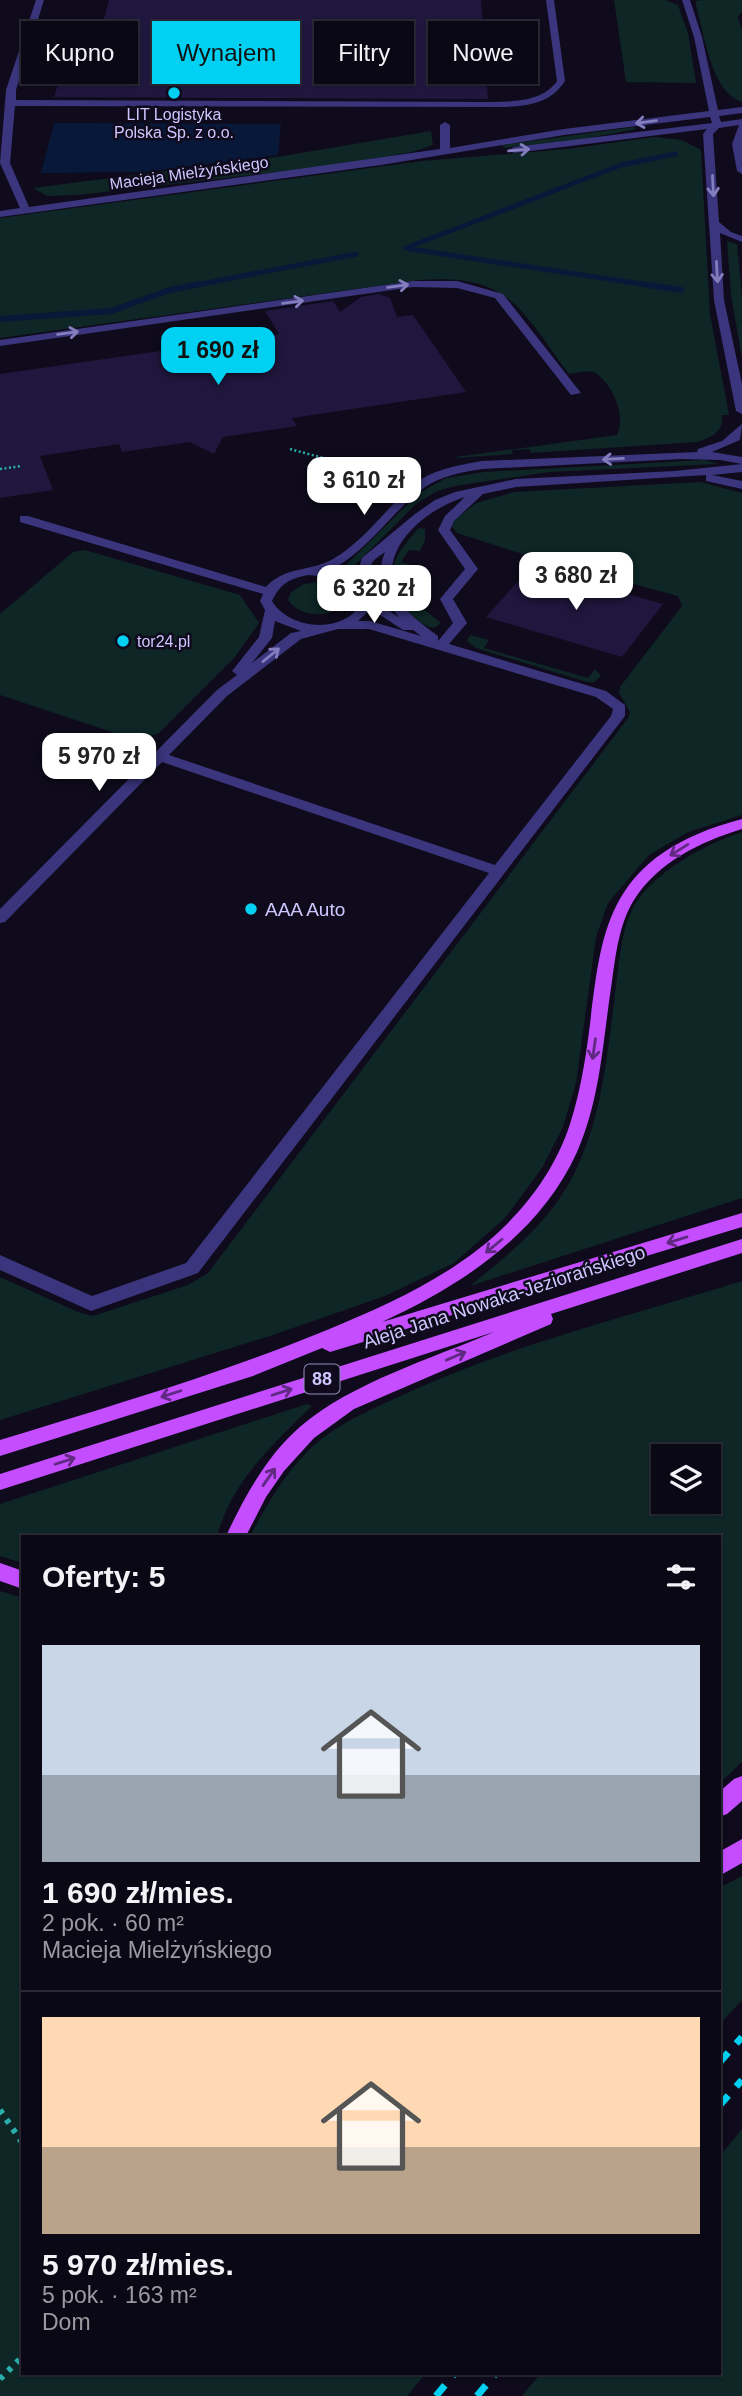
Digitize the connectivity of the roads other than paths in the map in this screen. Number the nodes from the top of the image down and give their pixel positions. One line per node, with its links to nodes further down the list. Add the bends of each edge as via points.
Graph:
1 (40, 0): 4 (street, via 11,90)
2 (550, 0): 4 (street, via 561,81 554,92 524,103)
3 (686, 0): 6 (street)
4 (11, 103): 16 (street, via 5,163)
5 (742, 110): 6 (street, Macieja Mielżyńskiego)
6 (713, 113): 9 (street); 13 (street, Macieja Mielżyńskiego, one-way to 13)
7 (742, 124): 9 (street, Macieja Mielżyńskiego); 11 (street)
8 (445, 125): 13 (street)
9 (716, 125): 10 (street, Macieja Mielżyńskiego); 11 (street); 12 (street, via 708,134)
10 (642, 135): 12 (street, via 680,135); 14 (street, Macieja Mielżyńskiego, one-way to 10)
11 (737, 144): 15 (street)
12 (710, 147): 18 (street, one-way to 18)
13 (445, 151): 14 (street, Macieja Mielżyńskiego)
14 (381, 162): 16 (street, Macieja Mielżyńskiego)
15 (742, 171)
16 (26, 211): 17 (street, Macieja Mielżyńskiego)
17 (0, 214)
18 (715, 224): 19 (street); 22 (street, one-way to 22, via 722,320)
19 (742, 239)
20 (0, 343): 21 (street, one-way to 21, via 413,284 460,284 499,296)
21 (575, 393)
22 (742, 411)
23 (742, 428): 24 (street, via 728,443)
24 (681, 456): 25 (street); 32 (street, one-way to 32, via 482,466 436,475 411,492 360,545)
25 (742, 461)
26 (742, 468): 27 (street)
27 (675, 475): 28 (street); 29 (street, via 550,480)
28 (742, 485)
29 (482, 489): 31 (street, via 439,503); 37 (street, via 456,511 444,530 471,569 446,599 460,623)
30 (24, 519): 33 (street)
31 (401, 533): 34 (street, via 366,561 362,568); 37 (street, via 385,569 388,593 407,618)
32 (319, 571): 33 (street, via 292,575); 34 (street, via 345,575)
33 (269, 592): 35 (street, via 266,601)
34 (366, 594): 36 (street, via 359,616); 37 (street, via 384,614)
35 (271, 611): 36 (street, via 293,625); 38 (street, via 264,638)
36 (331, 627): 37 (street, via 370,625); 38 (street, one-way to 36, via 296,636)
37 (442, 645): 41 (street, via 601,694 620,708)
38 (222, 693): 39 (street)
39 (160, 757): 41 (street); 42 (street)
40 (742, 824): 47 (main road, one-way to 47, via 684,846 642,878 625,901 610,940 589,1084 577,1130 542,1197 516,1227 466,1269 414,1299)
41 (499, 871): 45 (street, via 192,1268 91,1304)
42 (0, 918)
43 (742, 1220): 47 (main road, Aleja Jana Nowaka-Jeziorańskiego / 88, one-way to 47)
44 (742, 1246): 46 (main road, Aleja Jana Nowaka-Jeziorańskiego / 88)
45 (0, 1262)
46 (644, 1277): 49 (main road, Aleja Jana Nowaka-Jeziorańskiego / 88, one-way to 46); 50 (main road, one-way to 46, via 277,1465 307,1432 347,1403)
47 (236, 1374): 48 (main road, Aleja Jana Nowaka-Jeziorańskiego / 88, one-way to 48)
48 (0, 1448)
49 (0, 1482)
50 (237, 1535)
51 (0, 1572): 52 (main road)
52 (21, 1579)
53 (742, 1786): 54 (main road)
54 (721, 1805)
55 (742, 1850): 56 (main road)
56 (721, 1864)

